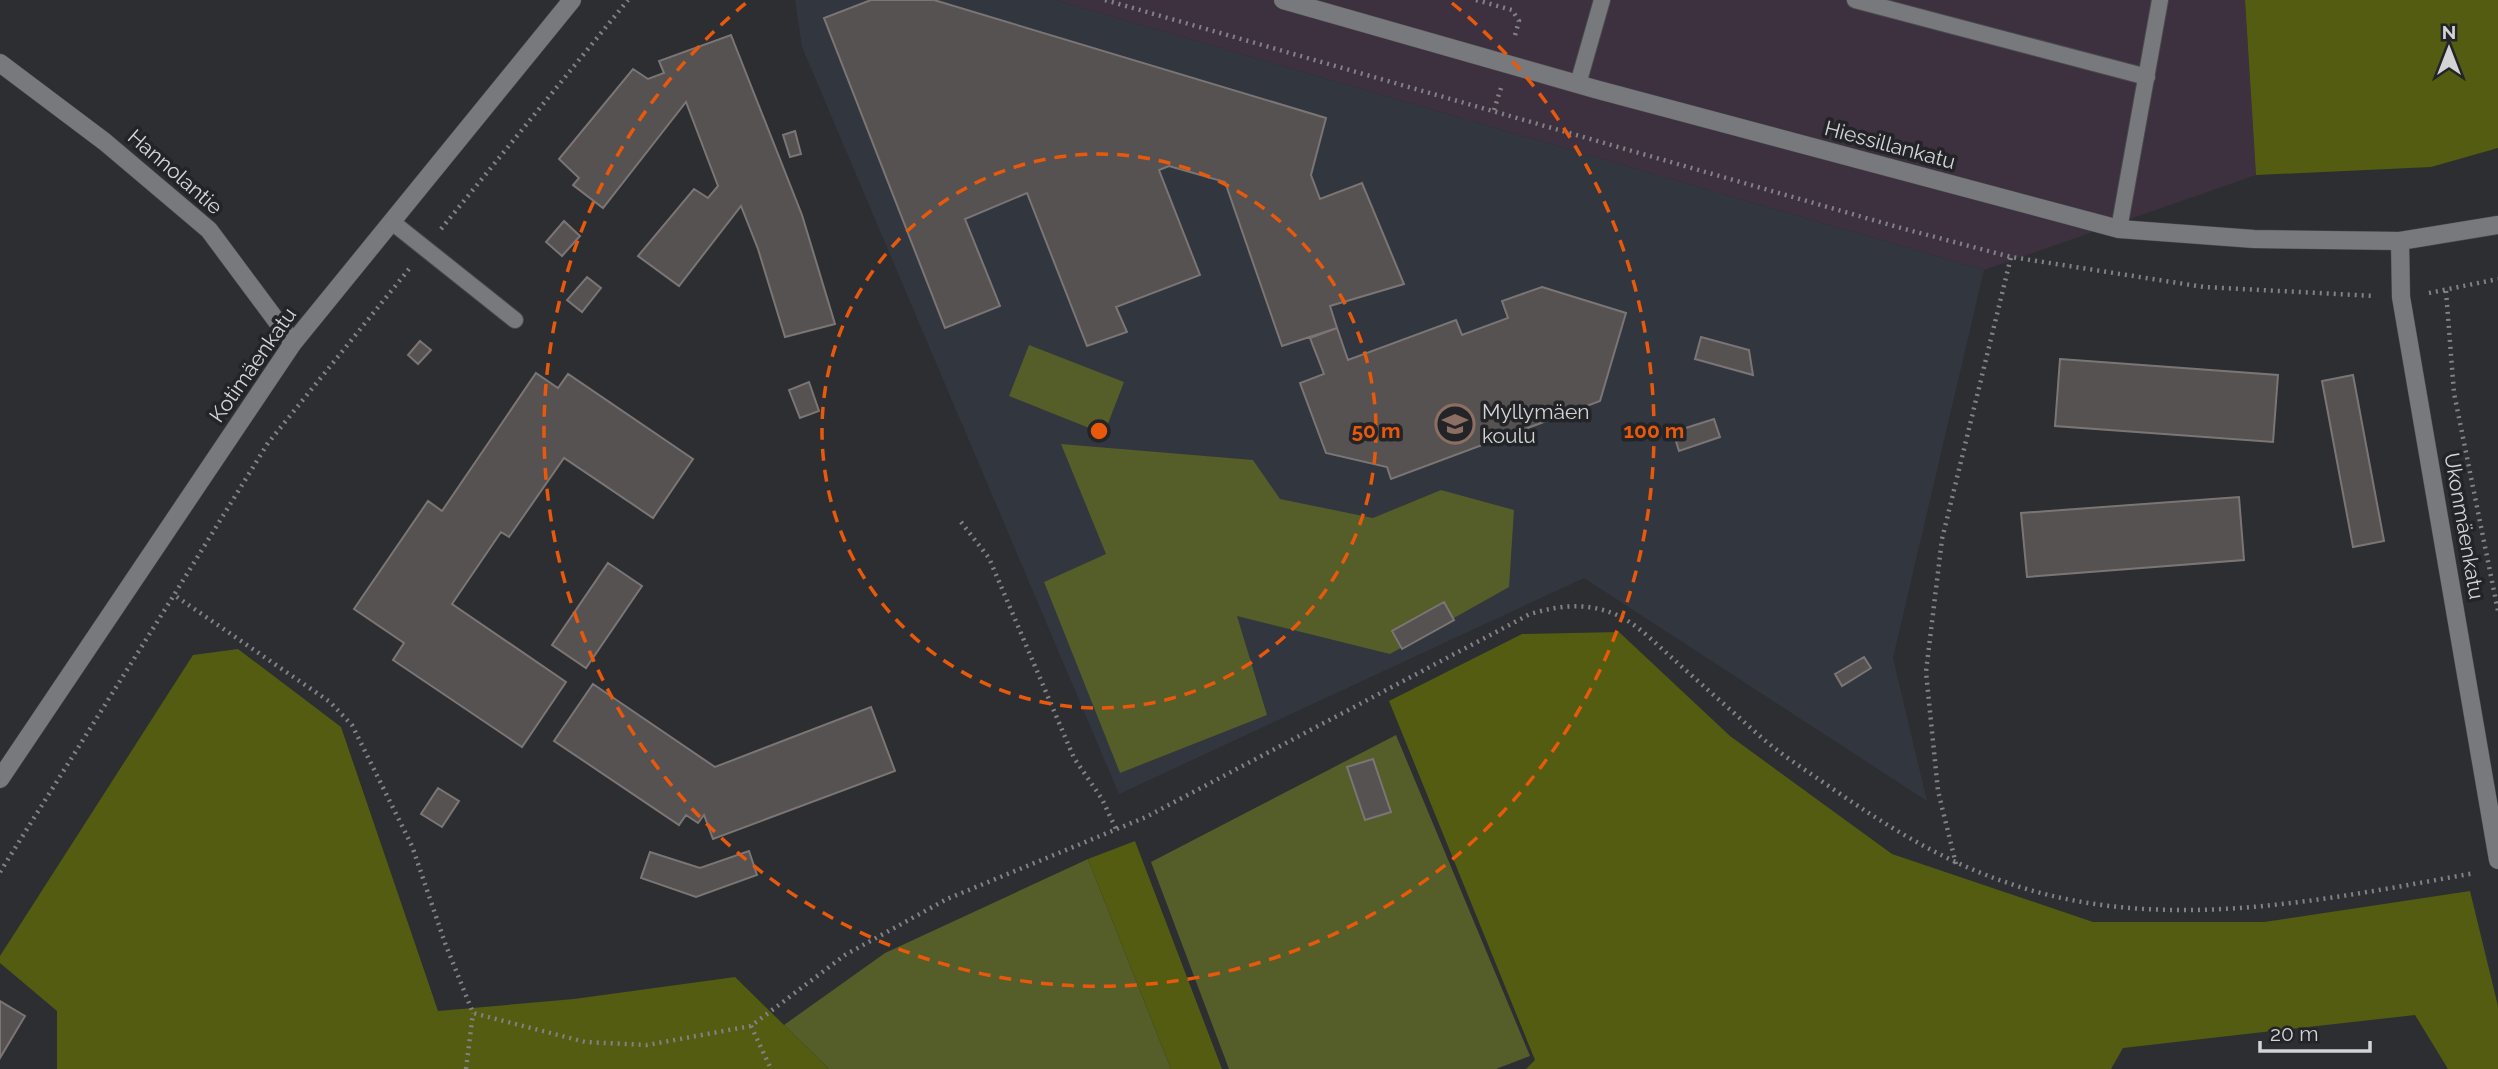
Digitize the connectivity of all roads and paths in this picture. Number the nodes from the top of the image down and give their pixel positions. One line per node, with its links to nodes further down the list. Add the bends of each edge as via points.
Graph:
1 (572, 0): 11 (street, Kotimäenkatu)
2 (628, 0): 15 (path)
3 (1105, 0): 16 (path)
4 (1283, 0): 10 (street, Hiessillankatu)
5 (1602, 0): 10 (lane)
6 (1855, 0): 9 (lane)
7 (2160, 0): 9 (lane)
8 (0, 63): 21 (street, Hannolantie, via 105,142 209,230)
9 (2147, 77): 13 (lane)
10 (1578, 84): 13 (street, Hiessillankatu)
11 (392, 222): 15 (lane); 21 (street, Kotimäenkatu)
12 (2498, 225): 14 (street, Hiessillankatu)
13 (2119, 229): 14 (street, Hiessillankatu, via 2254,240)
14 (2400, 241): 19 (street, Ukonmäenkatu)
15 (425, 249): 20 (lane); 23 (path, via 268,443)
16 (2011, 257): 19 (path, via 2204,287); 28 (path, via 1942,538 1926,672 1938,791)
17 (2498, 279): 18 (path)
18 (2446, 291): 19 (path); 24 (path, via 2454,393)
19 (2401, 297): 27 (street, Ukonmäenkatu)
20 (515, 320)
21 (293, 343): 25 (street, Kotimäenkatu)
22 (961, 523): 26 (path, via 989,558 1074,758)
23 (174, 595): 29 (path); 31 (path, via 330,702 352,725 412,846)
24 (2498, 611)
25 (0, 779)
26 (1116, 829): 28 (path, via 1530,614 1559,606 1593,606 1620,616 1650,638 1774,749 1891,829); 32 (path, via 947,899 845,955)
27 (2498, 860)
28 (1956, 865): 30 (path, via 2081,903 2172,912 2335,898)
29 (0, 872)
30 (2476, 873)
31 (473, 1013): 32 (path, via 585,1042 647,1045); 33 (path)
32 (751, 1026): 34 (path)
33 (466, 1069)
34 (771, 1069)

